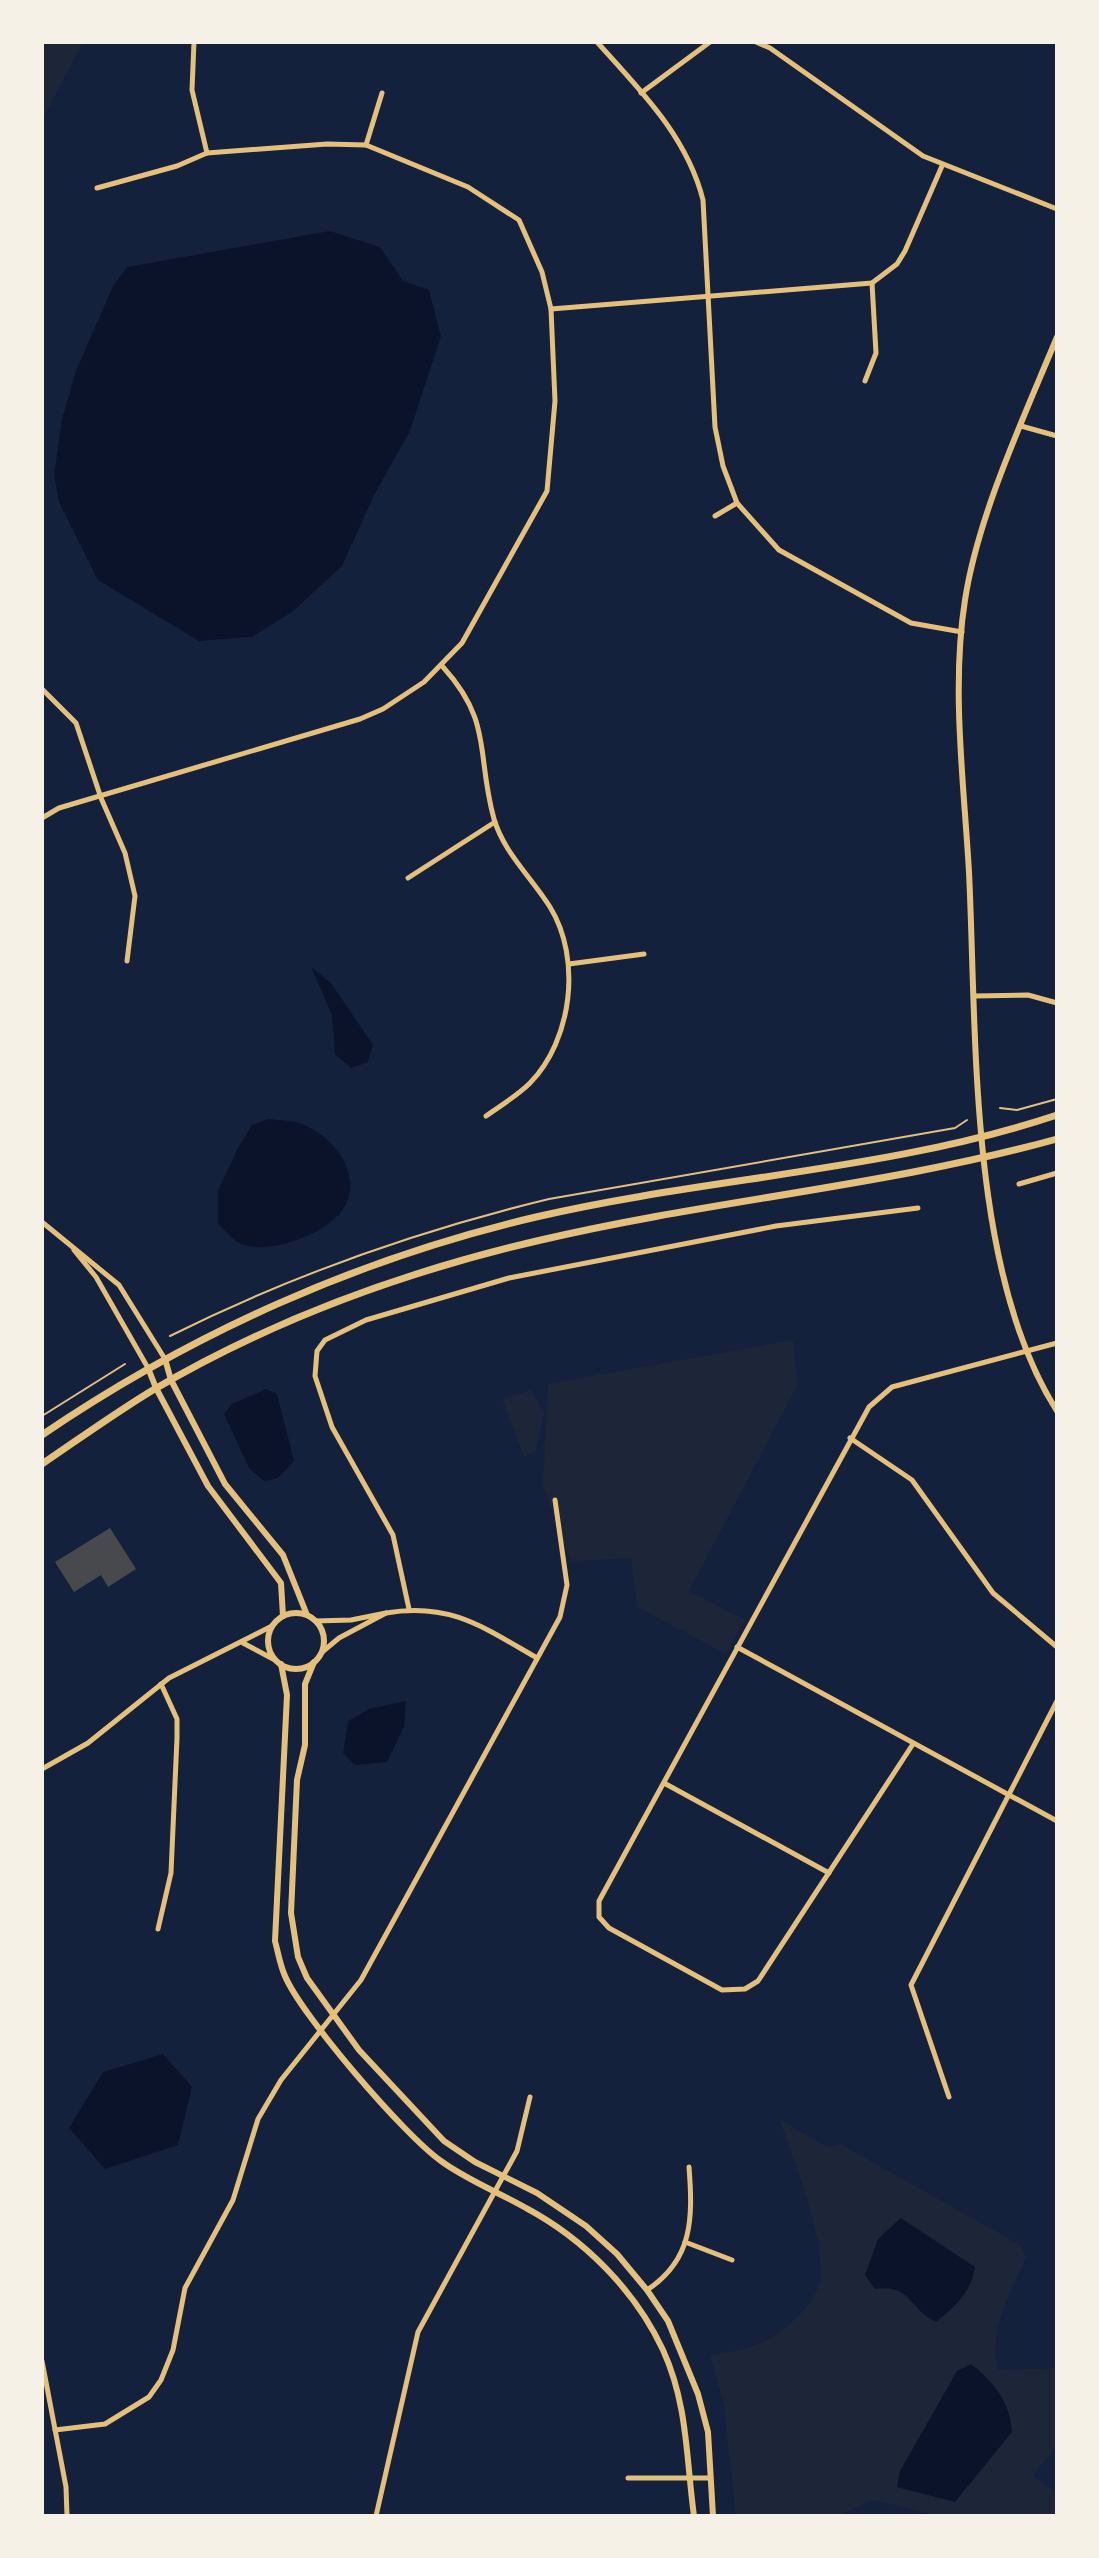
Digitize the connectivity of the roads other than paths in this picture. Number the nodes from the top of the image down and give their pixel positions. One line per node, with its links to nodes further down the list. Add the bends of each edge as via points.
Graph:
1 (194, 42): 8 (street, via 192,90)
2 (597, 42): 6 (street)
3 (710, 42): 6 (street)
4 (756, 42): 9 (street)
5 (382, 93): 7 (street)
6 (641, 93): 13 (street, via 681,143 698,181)
7 (366, 145): 8 (street); 14 (street, via 468,187 519,220 542,272)
8 (207, 153): 10 (street)
9 (942, 166): 11 (street); 12 (street, via 905,251)
10 (97, 188)
11 (1057, 209)
12 (872, 283): 13 (street); 16 (street, via 876,353)
13 (708, 295): 14 (street); 19 (street, via 715,427)
14 (551, 309): 22 (street, via 555,401 547,491 473,627)
15 (1057, 337): 17 (street)
16 (865, 381)
17 (1021, 426): 18 (street); 21 (street, via 975,555)
18 (1057, 436)
19 (737, 503): 20 (street); 21 (street, via 779,550 911,623)
20 (715, 516)
21 (962, 632): 31 (street)
22 (443, 667): 24 (street, via 404,697 360,719); 26 (street, via 463,689 481,727)
23 (42, 689): 24 (street, via 76,723)
24 (101, 798): 25 (street, via 59,808); 29 (street, via 125,853 135,896)
25 (42, 818)
26 (495, 822): 27 (street); 30 (street, via 523,874 551,908)
27 (408, 878)
28 (644, 954): 30 (street)
29 (127, 961)
30 (569, 964): 34 (street, via 567,1010 555,1051 529,1084)
31 (975, 996): 32 (street, via 1028,995); 35 (street)
32 (1057, 1003)
33 (1057, 1115): 35 (main road)
34 (486, 1116)
35 (981, 1137): 37 (street); 45 (main road, via 487,1230 299,1294)
36 (1057, 1139): 37 (main road)
37 (985, 1159): 44 (street, via 992,1223); 47 (main road, via 592,1230 448,1264 309,1314)
38 (1057, 1173): 39 (street)
39 (1019, 1184)
40 (918, 1208): 54 (street, via 776,1226 509,1278 366,1320 325,1340 317,1351 315,1376 332,1427 393,1535)
41 (42, 1222): 42 (street)
42 (66, 1239): 45 (street, via 119,1285); 46 (street, via 96,1277)
43 (1057, 1343): 44 (street)
44 (1027, 1350): 49 (street); 51 (street, via 892,1387 869,1407)
45 (165, 1359): 46 (main road); 47 (street)
46 (148, 1368): 48 (street); 50 (main road)
47 (171, 1380): 48 (main road); 56 (street, via 225,1484 283,1555)
48 (156, 1388): 52 (main road); 57 (street, via 208,1486 281,1583)
49 (1057, 1411)
50 (42, 1435)
51 (850, 1438): 61 (street); 62 (street, via 912,1480 993,1593)
52 (42, 1464)
53 (555, 1500): 64 (street, via 566,1600)
54 (409, 1609): 55 (street); 64 (street, via 454,1614)
55 (386, 1613): 58 (street); 63 (street)
56 (307, 1615): 57 (street); 58 (street)
57 (283, 1616): 59 (street)
58 (315, 1621): 63 (street, via 324,1636)
59 (272, 1626): 60 (street); 65 (street, via 268,1640)
60 (242, 1642): 65 (street); 67 (street)
61 (737, 1647): 69 (street); 71 (street)
62 (1057, 1647)
63 (321, 1653): 66 (street)
64 (537, 1658): 76 (street, via 361,1980)
65 (278, 1662): 66 (street, via 298,1669); 77 (street, via 287,1695 275,1941 285,1976)
66 (314, 1662): 76 (street, via 305,1684 291,1913 298,1957)
67 (161, 1684): 70 (street, via 88,1743); 75 (street, via 177,1719 177,1738 171,1873)
68 (1057, 1701): 72 (street)
69 (913, 1744): 72 (street); 74 (street)
70 (42, 1769)
71 (664, 1783): 74 (street); 74 (street, via 599,1901 599,1917 609,1928 722,1990 745,1989 758,1981)
72 (1008, 1794): 73 (street); 79 (street, via 911,1985)
73 (1057, 1821)
74 (829, 1873)
75 (158, 1929)
76 (332, 2016): 77 (street); 81 (street, via 418,2116 464,2155)
77 (322, 2030): 82 (street, via 417,2140 438,2159); 87 (street, via 281,2080 258,2119 233,2200 185,2288 173,2350 161,2380 149,2397 116,2419)
78 (530, 2097): 81 (street, via 517,2151)
79 (949, 2097)
80 (689, 2167): 83 (street, via 692,2207)
81 (503, 2176): 82 (street); 85 (street, via 586,2226)
82 (495, 2192): 89 (street, via 576,2241 628,2295 662,2348 675,2380); 92 (street, via 418,2332)
83 (685, 2242): 84 (street); 85 (street, via 672,2271)
84 (732, 2260)
85 (647, 2290): 90 (street, via 673,2332 698,2394 708,2432)
86 (42, 2361): 87 (street)
87 (55, 2430): 91 (street)
88 (628, 2478): 89 (street)
89 (692, 2478): 90 (street); 93 (street)
90 (710, 2478): 94 (street)
91 (67, 2516)
92 (376, 2516)
93 (694, 2516)
94 (713, 2516)

